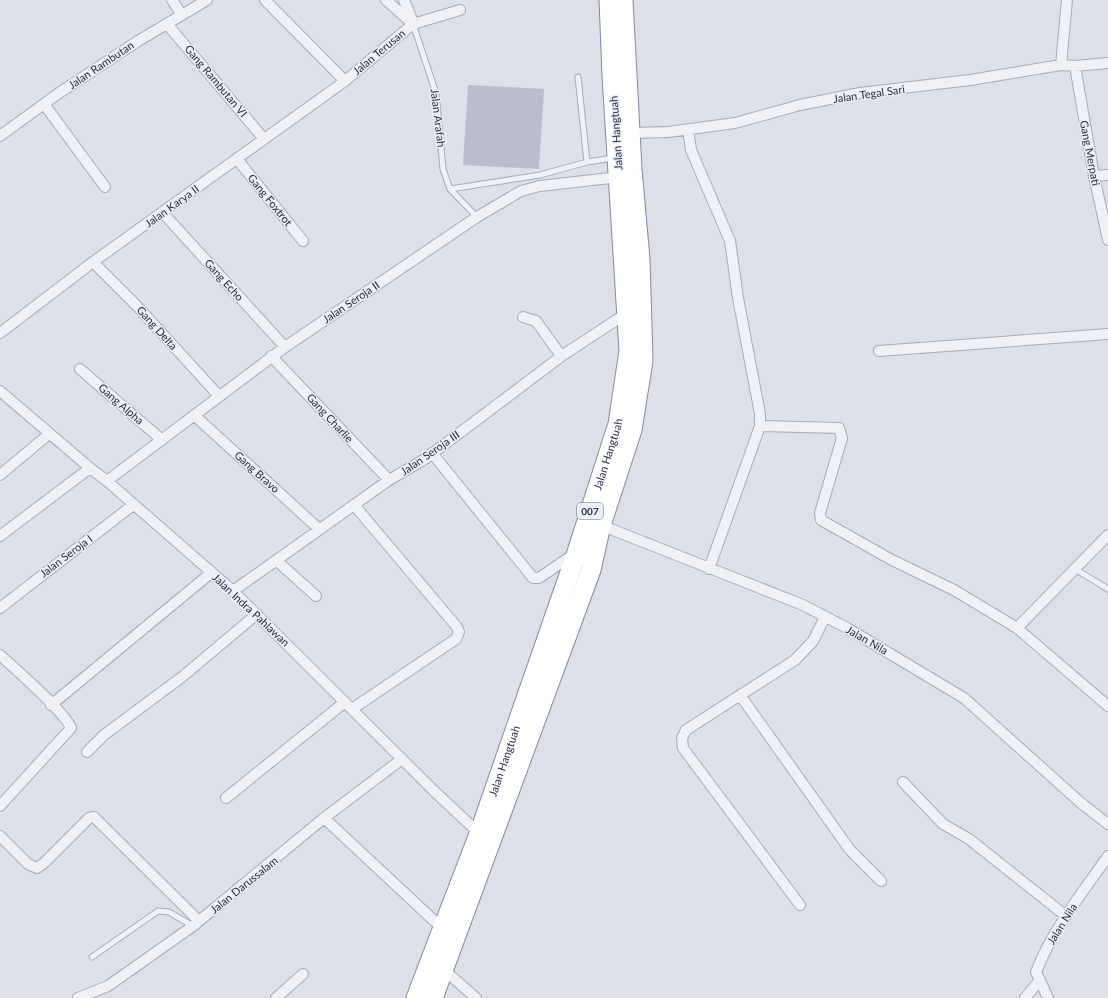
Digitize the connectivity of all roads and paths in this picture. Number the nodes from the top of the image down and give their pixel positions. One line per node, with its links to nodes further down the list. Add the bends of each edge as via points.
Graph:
1 (172, 0): 10 (street)
2 (207, 0): 10 (street, Jalan Rambutan)
3 (265, 0): 17 (street)
4 (386, 0): 12 (street, Jalan Arafah)
5 (404, 0): 12 (street)
6 (609, 0): 25 (highway, Jalan Hangtuah / 007)
7 (623, 0): 20 (highway, Jalan Hangtuah / 007)
8 (1068, 0): 14 (street)
9 (460, 10): 12 (street)
10 (182, 15): 11 (street, Jalan Rambutan)
11 (167, 24): 18 (street, Jalan Rambutan); 22 (street, Gang Rambutan VI)
12 (413, 24): 17 (street, Jalan Terusan); 29 (lane, Jalan Arafah, via 436,93 444,169)
13 (1108, 63): 15 (street, Jalan Tegal Sari)
14 (1060, 65): 15 (street, Jalan Tegal Sari); 19 (street, Jalan Tegal Sari, via 970,80 860,93 800,105 735,123)
15 (1075, 66): 27 (street, Gang Merpati)
16 (578, 77): 24 (lane)
17 (345, 81): 22 (street, Jalan Karya II)
18 (44, 104): 21 (street, Jalan Rambutan); 28 (street)
19 (688, 130): 20 (street, Jalan Tegal Sari); 48 (street, via 692,150 730,241)
20 (631, 133): 34 (highway, Jalan Hangtuah / 007)
21 (1, 134)
22 (264, 139): 23 (street, Jalan Karya II)
23 (237, 159): 30 (street, Jalan Karya II); 33 (street, Gang Foxtrot)
24 (587, 162): 25 (lane); 29 (lane, via 540,175)
25 (619, 167): 31 (street, Jalan Seroja II, via 521,192); 34 (highway, Jalan Hangtuah / 007)
26 (1108, 175): 27 (street)
27 (1094, 176): 32 (street, Gang Merpati)
28 (105, 187)
29 (450, 189): 31 (lane, Jalan Arafah)
30 (163, 213): 35 (street, Jalan Karya II); 40 (street, Gang Echo)
31 (477, 217): 40 (street, Jalan Seroja II)
32 (1108, 240)
33 (303, 241)
34 (632, 259): 36 (highway, Jalan Hangtuah / 007); 58 (highway, Jalan Hangtuah / 007, via 643,360 640,381 632,430)
35 (93, 262): 38 (street, Jalan Karya II); 46 (street, Gang Delta)
36 (627, 313): 42 (street, Jalan Seroja III); 58 (highway, Jalan Hangtuah / 007, via 629,351 618,424)
37 (523, 317): 42 (street, via 536,321)
38 (0, 333)
39 (1108, 334): 41 (street)
40 (284, 347): 43 (street, Jalan Seroja II)
41 (879, 351)
42 (563, 355): 51 (street, Jalan Seroja III)
43 (271, 356): 46 (street, Jalan Seroja II); 54 (street, Gang Charlie)
44 (80, 369): 50 (street, Gang Alpha)
45 (0, 391): 49 (street, Jalan Indra Pahlawan)
46 (219, 396): 47 (street, Jalan Seroja II)
47 (194, 415): 50 (street, Jalan Seroja II); 59 (street, Gang Bravo)
48 (760, 426): 64 (street); 73 (street, via 839,428 842,438 820,513 821,520 892,560 954,590)
49 (49, 434): 52 (street, Jalan Indra Pahlawan); 53 (street)
50 (162, 440): 55 (street, Jalan Seroja II)
51 (432, 453): 54 (street, Jalan Seroja III); 62 (street, via 533,578 539,578)
52 (90, 468): 55 (street, Jalan Indra Pahlawan); 61 (street)
53 (0, 475)
54 (389, 480): 56 (street, Jalan Seroja III)
55 (107, 481): 57 (street, Jalan Indra Pahlawan)
56 (354, 505): 59 (street, Jalan Seroja III); 77 (street, via 459,632 456,639 433,656)
57 (133, 506): 66 (street, Jalan Indra Pahlawan); 70 (street, Jalan Seroja I)
58 (594, 522): 62 (highway, Jalan Hangtuah / 007); 64 (street, Jalan Nila); 87 (highway, Jalan Hangtuah / 007, via 591,570)
59 (319, 529): 63 (street, Jalan Seroja III)
60 (1108, 535): 65 (street)
61 (0, 536)
62 (577, 552): 87 (highway, Jalan Hangtuah / 007)
63 (277, 561): 68 (street, Jalan Seroja III); 69 (street)
64 (709, 569): 72 (street, Jalan Nila)
65 (1075, 569): 67 (lane); 73 (street)
66 (211, 573): 68 (street, Jalan Indra Pahlawan); 76 (street)
67 (1108, 589)
68 (233, 591): 71 (street, Jalan Indra Pahlawan)
69 (316, 596)
70 (0, 608)
71 (257, 614): 77 (street, Jalan Indra Pahlawan); 79 (street, via 182,677 104,735)
72 (826, 617): 75 (street, via 813,641 794,660); 85 (street, Jalan Nila, via 964,698)
73 (1017, 628): 78 (street)
74 (0, 655): 76 (street)
75 (740, 695): 89 (street, via 850,850); 90 (street, via 686,730 682,738 683,748)
76 (51, 704): 83 (street, via 71,728)
77 (348, 706): 80 (street, Jalan Indra Pahlawan); 82 (street)
78 (1108, 706)
79 (87, 752)
80 (402, 759): 84 (street, Jalan Darussalam); 87 (street, Jalan Indra Pahlawan)
81 (903, 782): 91 (street, via 943,824 969,839)
82 (226, 798)
83 (0, 806)
84 (324, 818): 92 (street, Jalan Darussalam); 93 (street)
85 (1108, 824)
86 (0, 836): 92 (street, via 28,864 37,868 94,817)
87 (486, 836): 93 (highway, Jalan Hangtuah / 007); 95 (highway, Jalan Hangtuah / 007)
88 (1108, 856): 91 (street, Jalan Nila)
89 (881, 881)
90 (800, 905)
91 (1066, 916): 97 (street, Jalan Nila, via 1036,972)
92 (196, 923): 94 (lane, via 158,911); 98 (street, Jalan Darussalam, via 108,986)
93 (443, 929): 100 (highway, Jalan Hangtuah / 007)
94 (92, 957)
95 (443, 969): 101 (highway, Jalan Hangtuah / 007); 102 (street)
96 (303, 974): 99 (street)
97 (1040, 980): 103 (street); 104 (street, Jalan Nila)
98 (78, 998)
99 (276, 998)
100 (416, 998)
101 (434, 998)
102 (476, 998)
103 (1025, 998)
104 (1048, 998)

